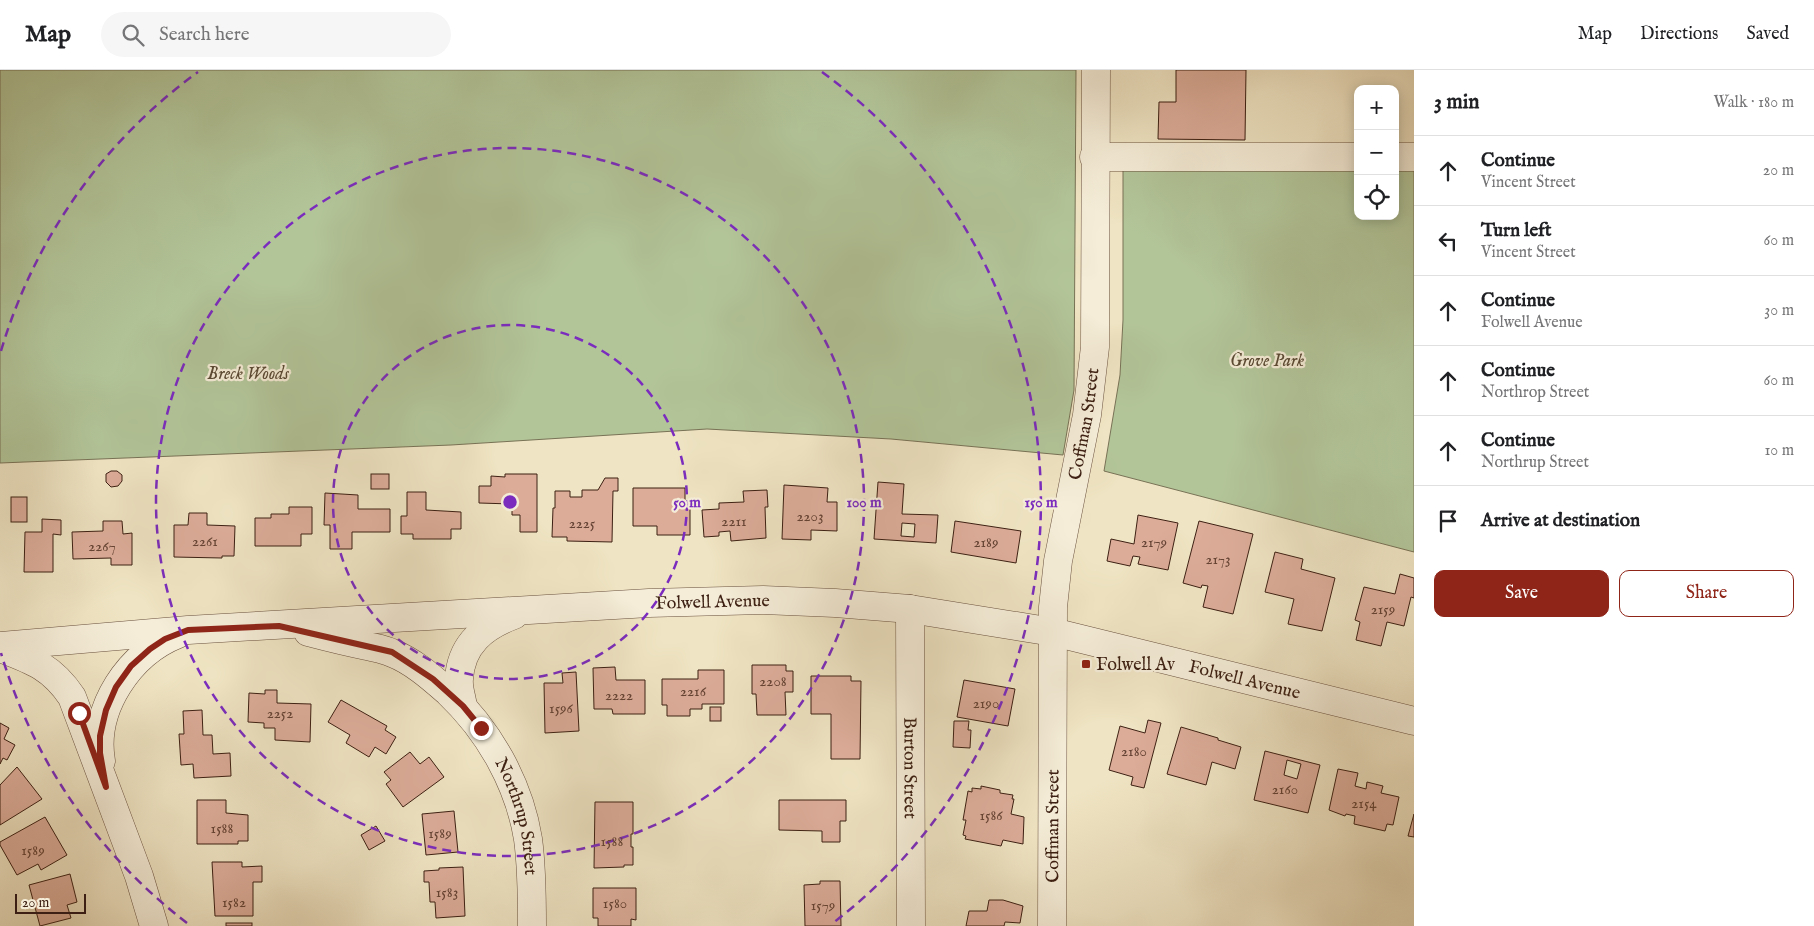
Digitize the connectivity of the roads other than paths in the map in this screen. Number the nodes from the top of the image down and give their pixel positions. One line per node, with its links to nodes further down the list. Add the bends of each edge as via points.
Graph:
1 (1096, 70): 2 (street, Coffman Street)
2 (1094, 157): 3 (street); 10 (street, Coffman Street, via 1095,347 1087,415 1058,561)
3 (1354, 157)
4 (1399, 158): 5 (street)
5 (1414, 158)
6 (532, 609): 7 (street, Folwell Avenue, via 764,600); 8 (street, Folwell Avenue); 12 (street, via 497,621 468,648 461,664 459,681)
7 (910, 609): 10 (street, Folwell Avenue); 17 (street, Burton Street)
8 (279, 626): 9 (street, Folwell Avenue); 12 (street, Northrup Street, via 392,652 433,679)
9 (188, 630): 11 (street, Folwell Avenue); 14 (street, via 150,649 131,666 116,687 100,736)
10 (1053, 632): 13 (street, Folwell Avenue); 18 (street, Coffman Street)
11 (0, 647): 14 (street, via 43,666 63,682 79,713)
12 (463, 706): 16 (street, Northrup Street, via 500,757 517,797 528,838)
13 (1414, 721)
14 (106, 787): 15 (street)
15 (154, 926)
16 (532, 926)
17 (911, 926)
18 (1052, 926)

